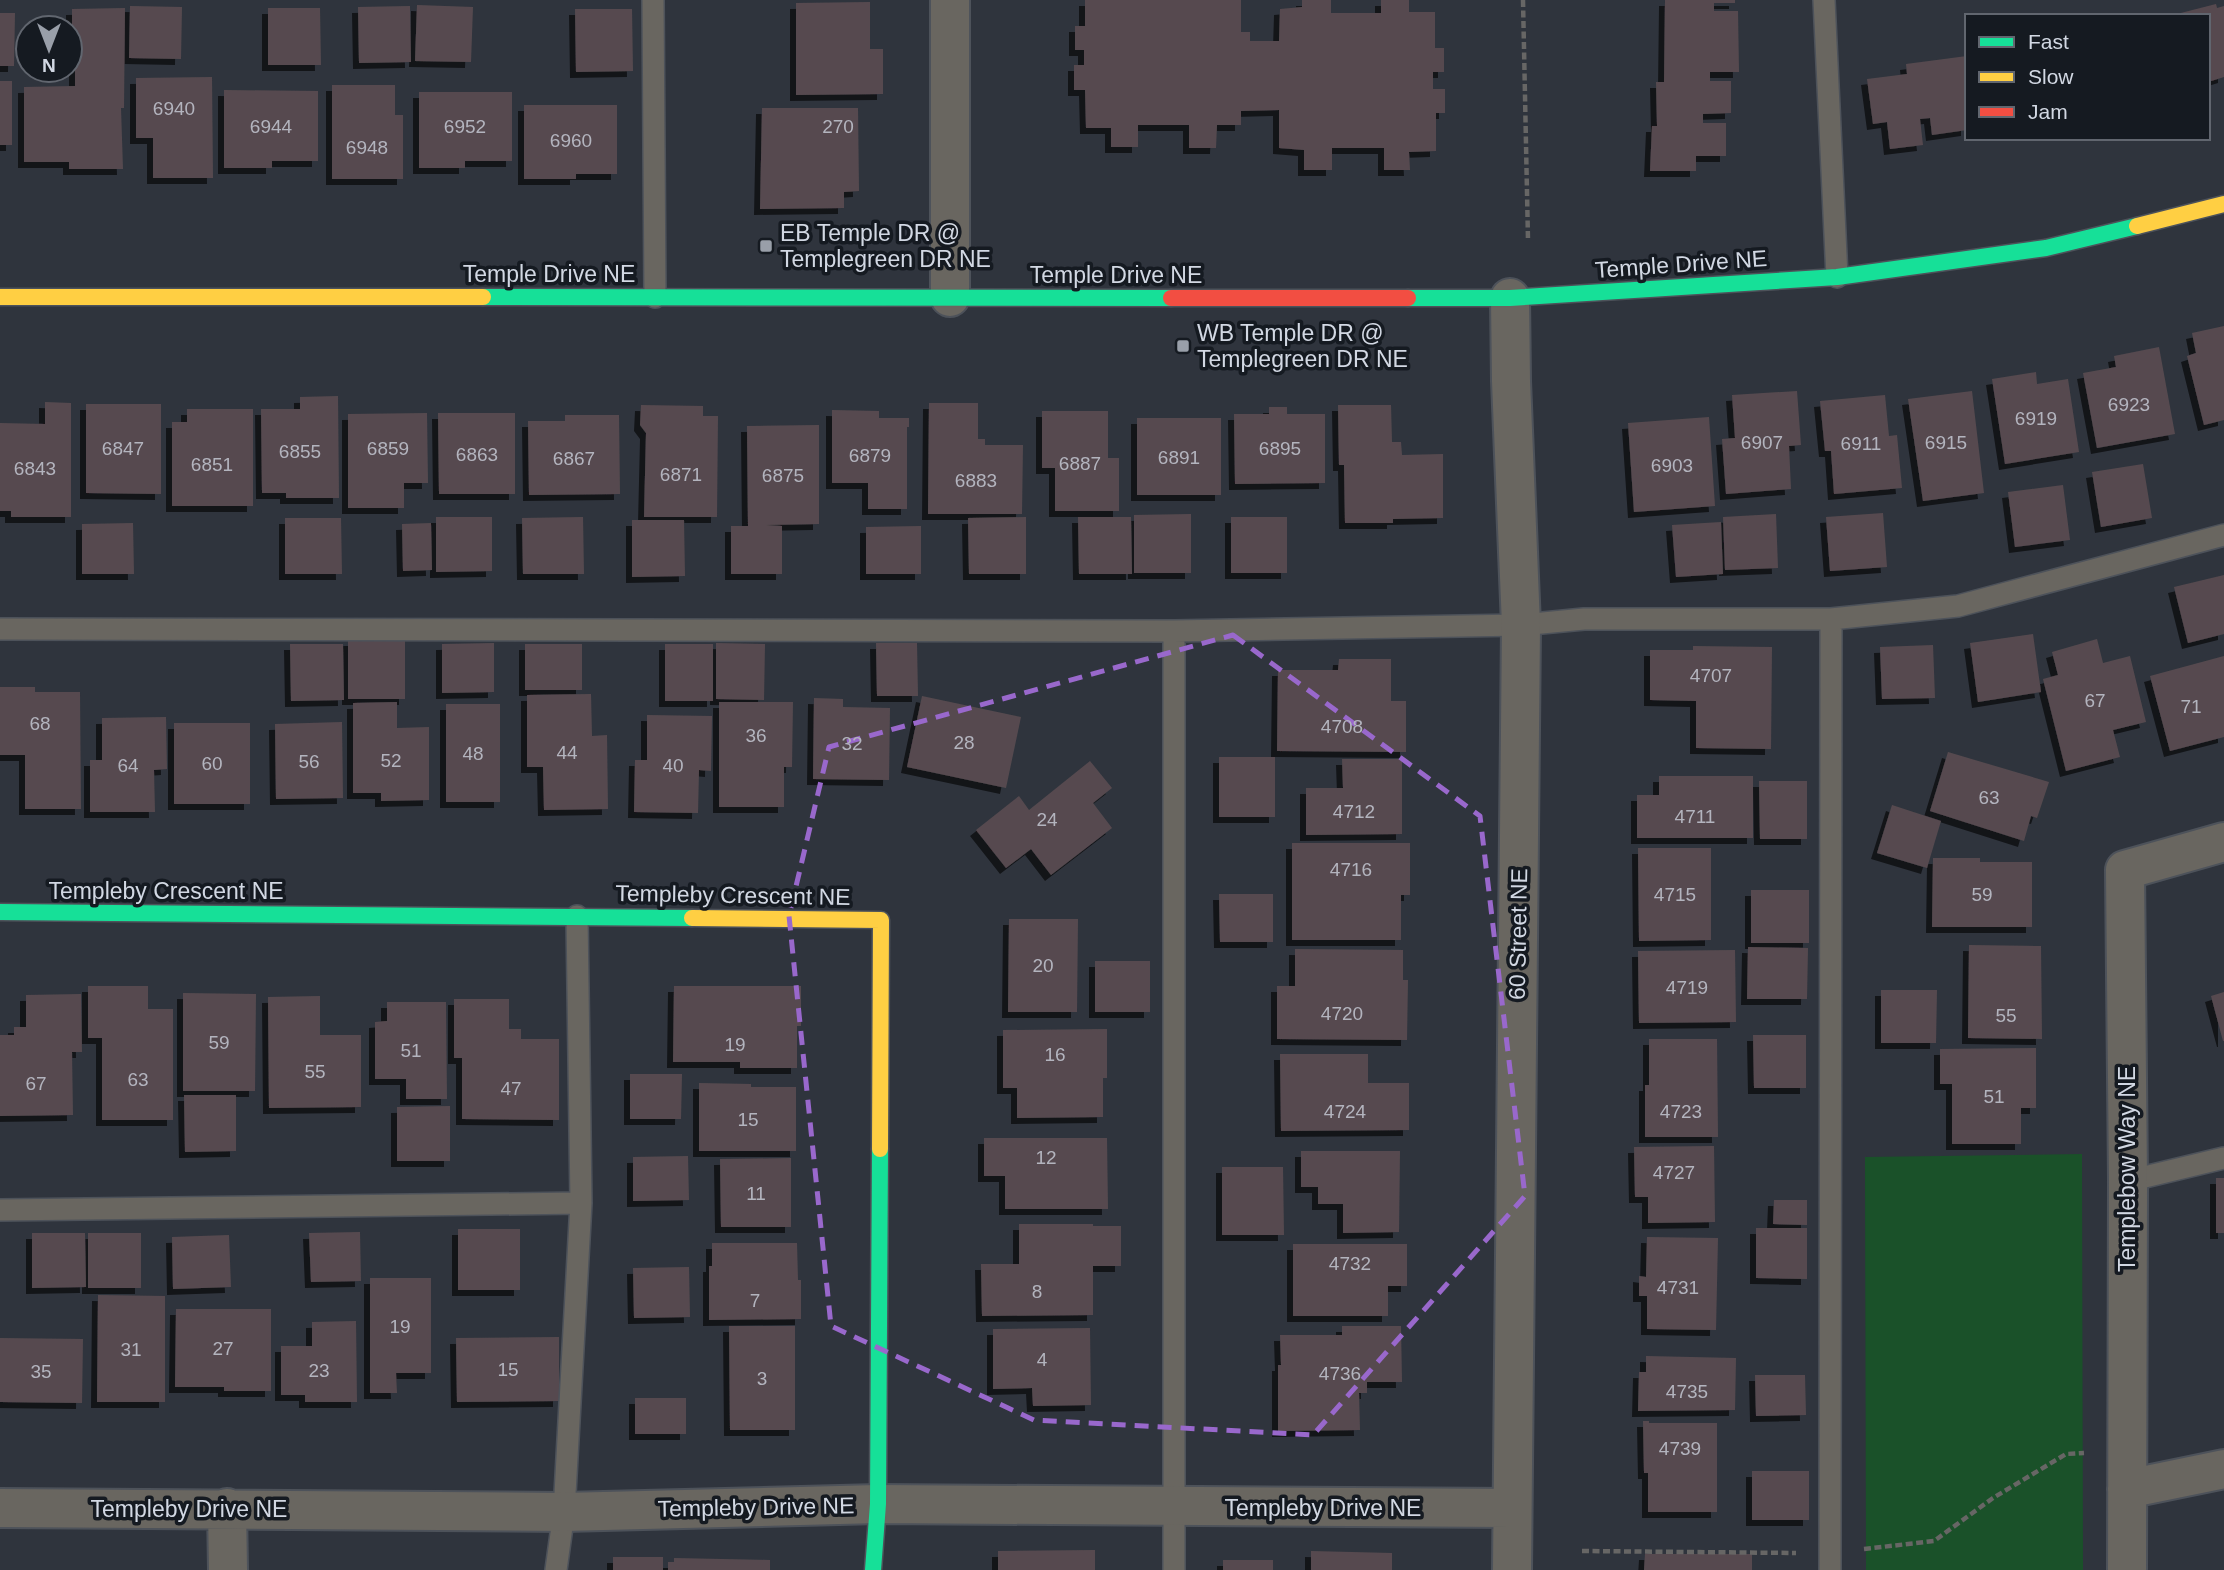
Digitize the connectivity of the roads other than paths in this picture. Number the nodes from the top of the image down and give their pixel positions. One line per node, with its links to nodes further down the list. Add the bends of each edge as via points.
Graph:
1 (653, 0): 7 (lane)
2 (950, 0): 8 (street)
3 (1824, 0): 5 (lane)
4 (2224, 204): 5 (street, Temple Drive NE, via 2046,248)
5 (1837, 277): 9 (street, Temple Drive NE)
6 (0, 297): 7 (street, Temple Drive NE)
7 (655, 297): 8 (street, Temple Drive NE)
8 (950, 297): 9 (street, Temple Drive NE)
9 (1510, 298): 12 (street, 60 Street NE)
10 (2224, 535): 11 (lane, via 1958,606)
11 (1831, 619): 12 (lane, via 1584,619); 35 (lane)
12 (1521, 625): 14 (lane); 28 (street, 60 Street NE)
13 (0, 629): 14 (lane)
14 (1174, 631): 25 (lane)
15 (2224, 842): 19 (street, Templebow Way NE, via 2125,870)
16 (0, 912): 17 (street, Templeby Crescent NE)
17 (577, 916): 20 (lane); 24 (street, Templeby Crescent NE, via 881,920)
18 (2224, 1158): 19 (lane)
19 (2128, 1181): 23 (street, Templebow Way NE)
20 (581, 1203): 21 (lane); 29 (lane)
21 (0, 1210)
22 (2224, 1469): 23 (street)
23 (2127, 1489): 36 (street, Templebow Way NE)
24 (878, 1504): 25 (street, Templeby Drive NE); 29 (street, Templeby Drive NE); 32 (street)
25 (1174, 1507): 28 (street, Templeby Drive NE); 33 (lane)
26 (0, 1508): 27 (street, Templeby Drive NE)
27 (227, 1508): 29 (street, Templeby Drive NE); 30 (street)
28 (1512, 1508): 34 (street, 60 Street NE)
29 (565, 1512): 31 (lane)
30 (228, 1570)
31 (556, 1570)
32 (873, 1570)
33 (1174, 1570)
34 (1512, 1570)
35 (1830, 1570)
36 (2127, 1570)

